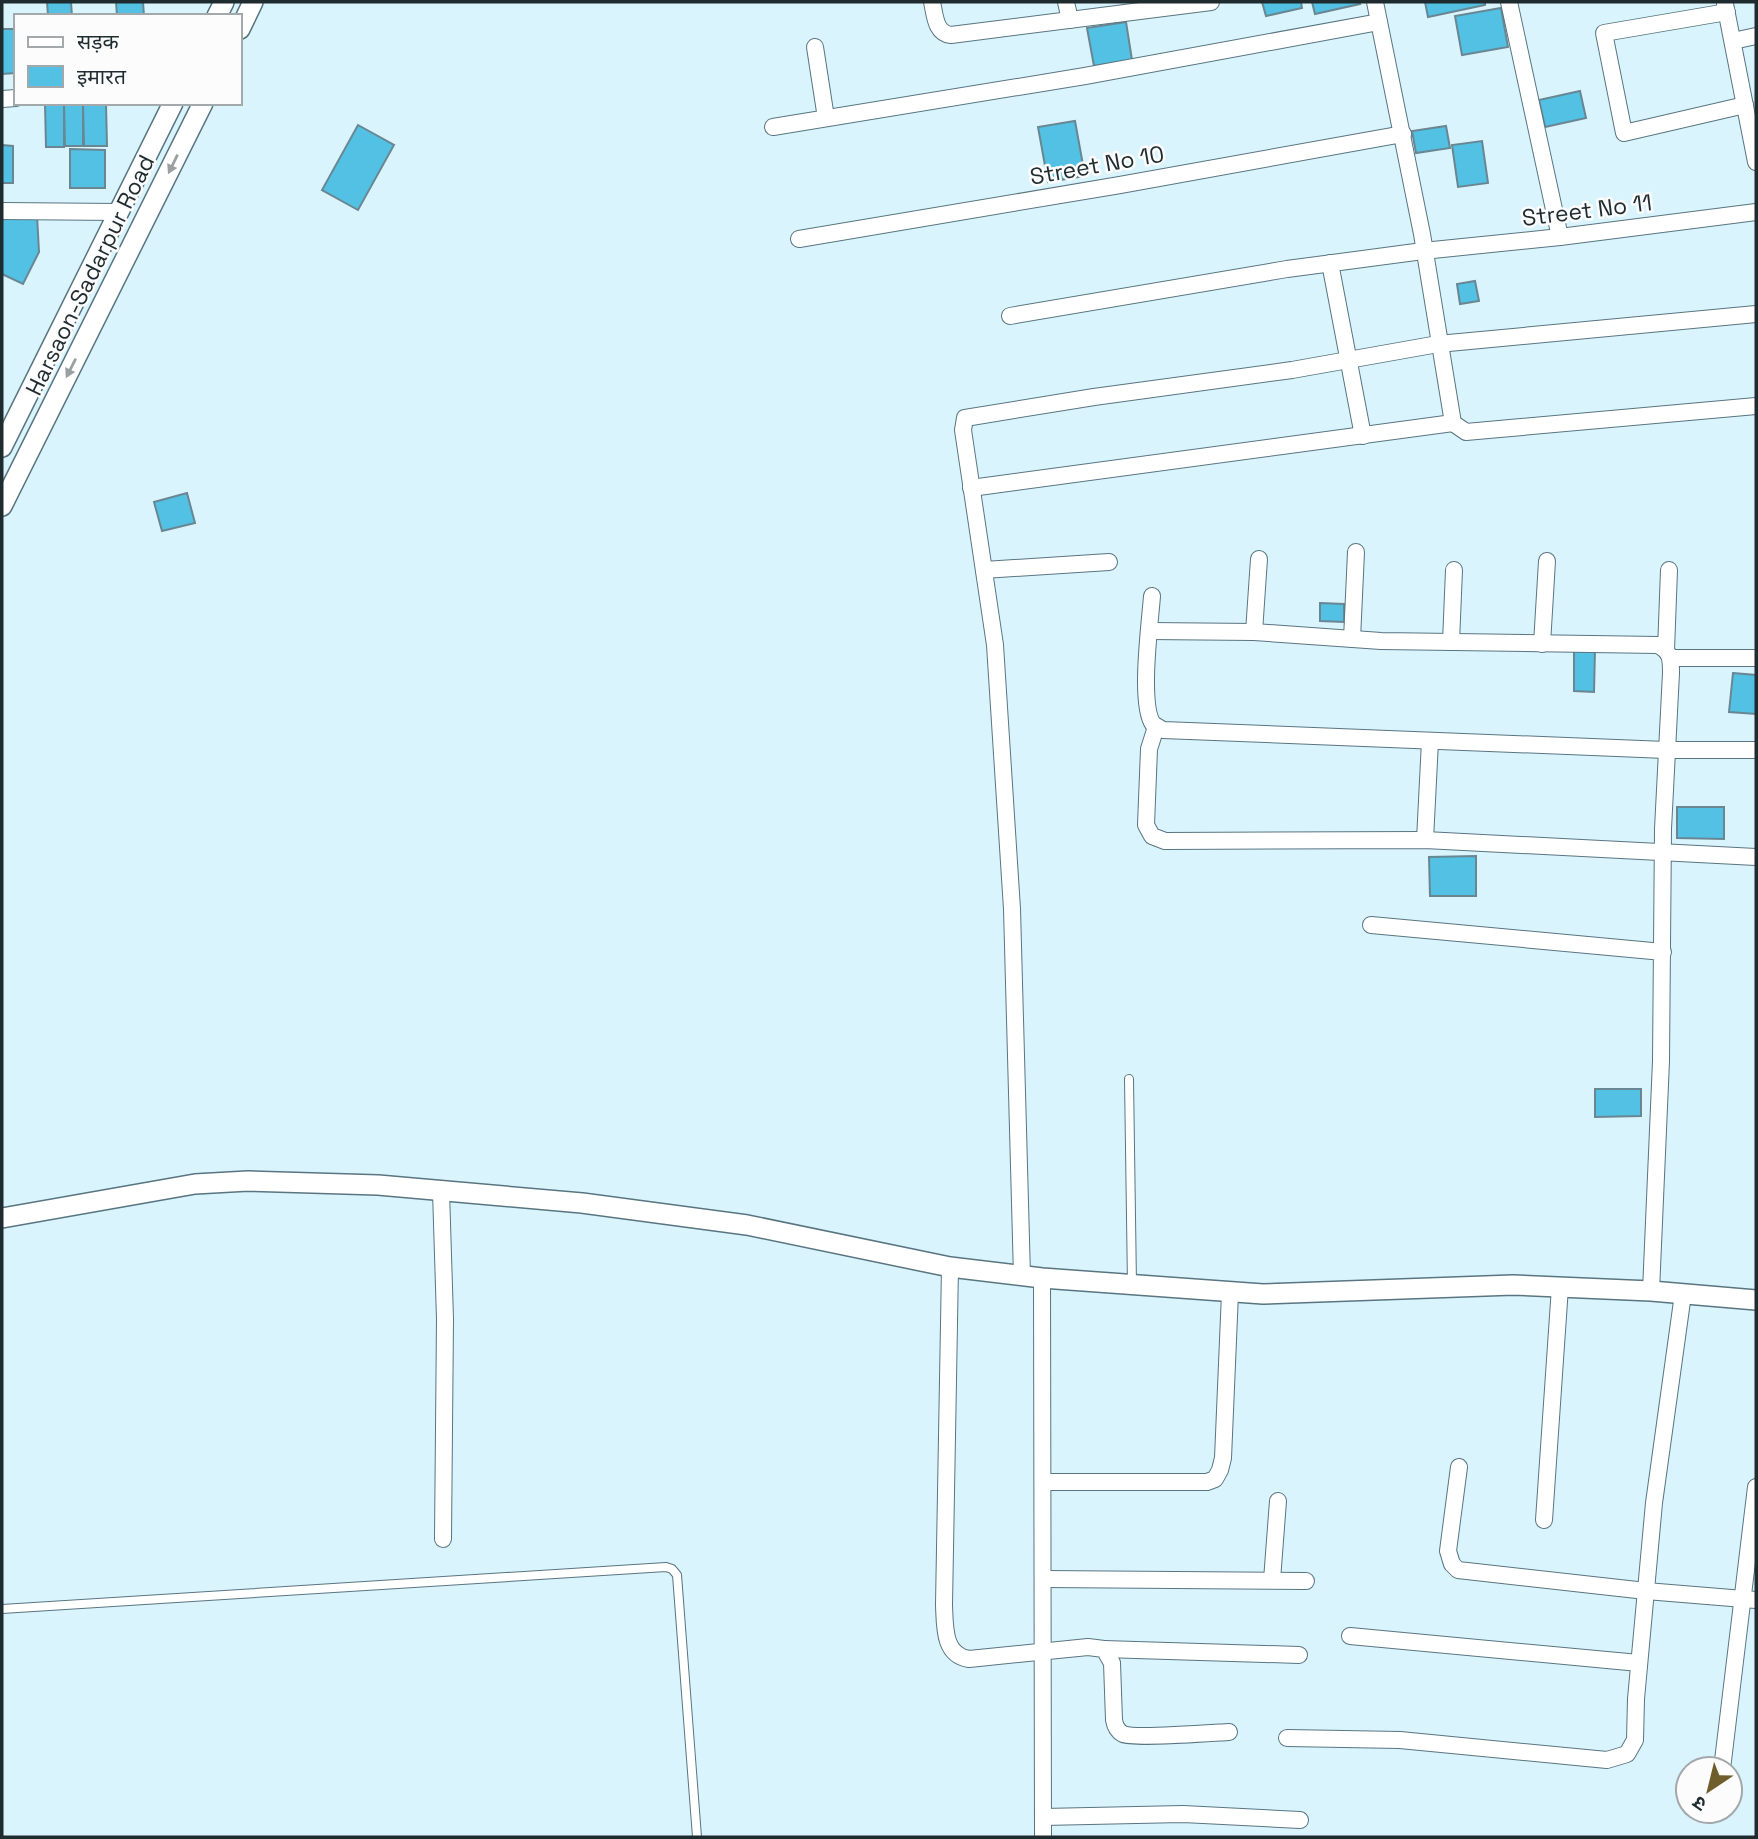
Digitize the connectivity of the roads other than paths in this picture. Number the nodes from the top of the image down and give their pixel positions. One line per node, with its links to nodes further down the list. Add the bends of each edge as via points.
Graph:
1 (253, 2): 10 (street)
2 (932, 2): 8 (street, via 937,24 946,35)
3 (1066, 2): 8 (street)
4 (1211, 2): 8 (street)
5 (1375, 2): 9 (street)
6 (1509, 2): 24 (street)
7 (1726, 7): 12 (street); 16 (street, via 1604,33 1624,134)
8 (1070, 20)
9 (1379, 23): 17 (street); 19 (street)
10 (242, 25)
11 (1756, 36): 12 (street)
12 (1733, 41): 16 (street)
13 (815, 47): 17 (street)
14 (172, 105): 22 (street, Harsaon-Sadarpur Road)
15 (202, 105): 37 (street, Harsaon-Sadarpur Road, one-way to 37)
16 (1745, 105): 20 (street)
17 (826, 118): 18 (street)
18 (773, 127)
19 (1403, 134): 25 (street, Street No 10); 26 (street)
20 (1756, 162)
21 (2, 211): 22 (street)
22 (118, 212): 35 (street, Harsaon-Sadarpur Road)
23 (1756, 212): 24 (street, Street No 11)
24 (1560, 237): 26 (street, Street No 11)
25 (799, 239)
26 (1423, 251): 27 (street, Street No 11); 30 (street)
27 (1330, 263): 29 (street, Street No 11); 31 (street)
28 (1756, 314): 30 (street)
29 (1010, 316)
30 (1438, 344): 31 (street); 33 (street)
31 (1349, 360): 34 (street); 36 (street, via 967,416 962,422)
32 (1756, 405): 33 (street, via 1466,432)
33 (1453, 423): 34 (street)
34 (1363, 436): 36 (street)
35 (2, 447)
36 (971, 488): 42 (street)
37 (2, 506)
38 (1356, 552): 48 (street)
39 (1259, 559): 47 (street)
40 (1547, 561): 50 (street)
41 (1108, 562): 42 (street)
42 (984, 570): 66 (street, via 995,645 1012,909)
43 (1454, 570): 49 (street)
44 (1669, 570): 51 (street)
45 (1152, 596): 46 (street)
46 (1149, 631): 47 (street); 53 (street, via 1147,708)
47 (1254, 632): 48 (street)
48 (1352, 639): 49 (street)
49 (1451, 642): 50 (street)
50 (1542, 644): 51 (street, via 1658,645)
51 (1669, 654): 52 (street); 55 (street)
52 (1756, 658)
53 (1156, 727): 54 (street); 57 (street, via 1149,749 1146,825 1157,839)
54 (1430, 741): 55 (street); 57 (street)
55 (1666, 750): 56 (street); 58 (street)
56 (1756, 750)
57 (1424, 840): 58 (street)
58 (1663, 852): 59 (street); 61 (street)
59 (1756, 857)
60 (1371, 925): 61 (street)
61 (1663, 952): 70 (street)
62 (1129, 1079): 68 (lane)
63 (441, 1191): 64 (street, via 268,1181 195,1184); 65 (street, via 582,1203 747,1225); 79 (street, via 446,1319)
64 (2, 1218)
65 (950, 1267): 66 (street); 88 (street, via 944,1605 949,1645 954,1653 970,1659)
66 (1022, 1276): 67 (street)
67 (1042, 1278): 68 (street); 75 (street)
68 (1132, 1285): 71 (street)
69 (1560, 1287): 70 (street); 71 (street); 78 (street)
70 (1651, 1291): 72 (street)
71 (1230, 1293): 75 (street, via 1223,1458 1215,1479)
72 (1683, 1294): 73 (street); 83 (street)
73 (1756, 1300)
74 (1459, 1467): 83 (street, via 1448,1551 1458,1570)
75 (1044, 1482): 80 (street)
76 (1756, 1487): 84 (street)
77 (1278, 1501): 81 (street)
78 (1544, 1520)
79 (443, 1539)
80 (1044, 1579): 81 (street); 88 (street)
81 (1272, 1580): 82 (street)
82 (1306, 1581)
83 (1646, 1591): 84 (street); 90 (street)
84 (1749, 1600): 93 (street)
85 (2, 1609): 96 (lane, via 666,1567 677,1575)
86 (1350, 1636): 90 (street)
87 (1104, 1649): 88 (street); 89 (street); 91 (street, via 1112,1663 1114,1720 1121,1733)
88 (1044, 1653): 94 (street)
89 (1299, 1655)
90 (1639, 1663): 92 (street, via 1635,1740 1619,1758 1400,1740)
91 (1229, 1732)
92 (1287, 1738)
93 (1724, 1755)
94 (1043, 1818): 95 (street, via 1183,1814); 97 (street)
95 (1300, 1820)
96 (697, 1837)
97 (1043, 1837)

